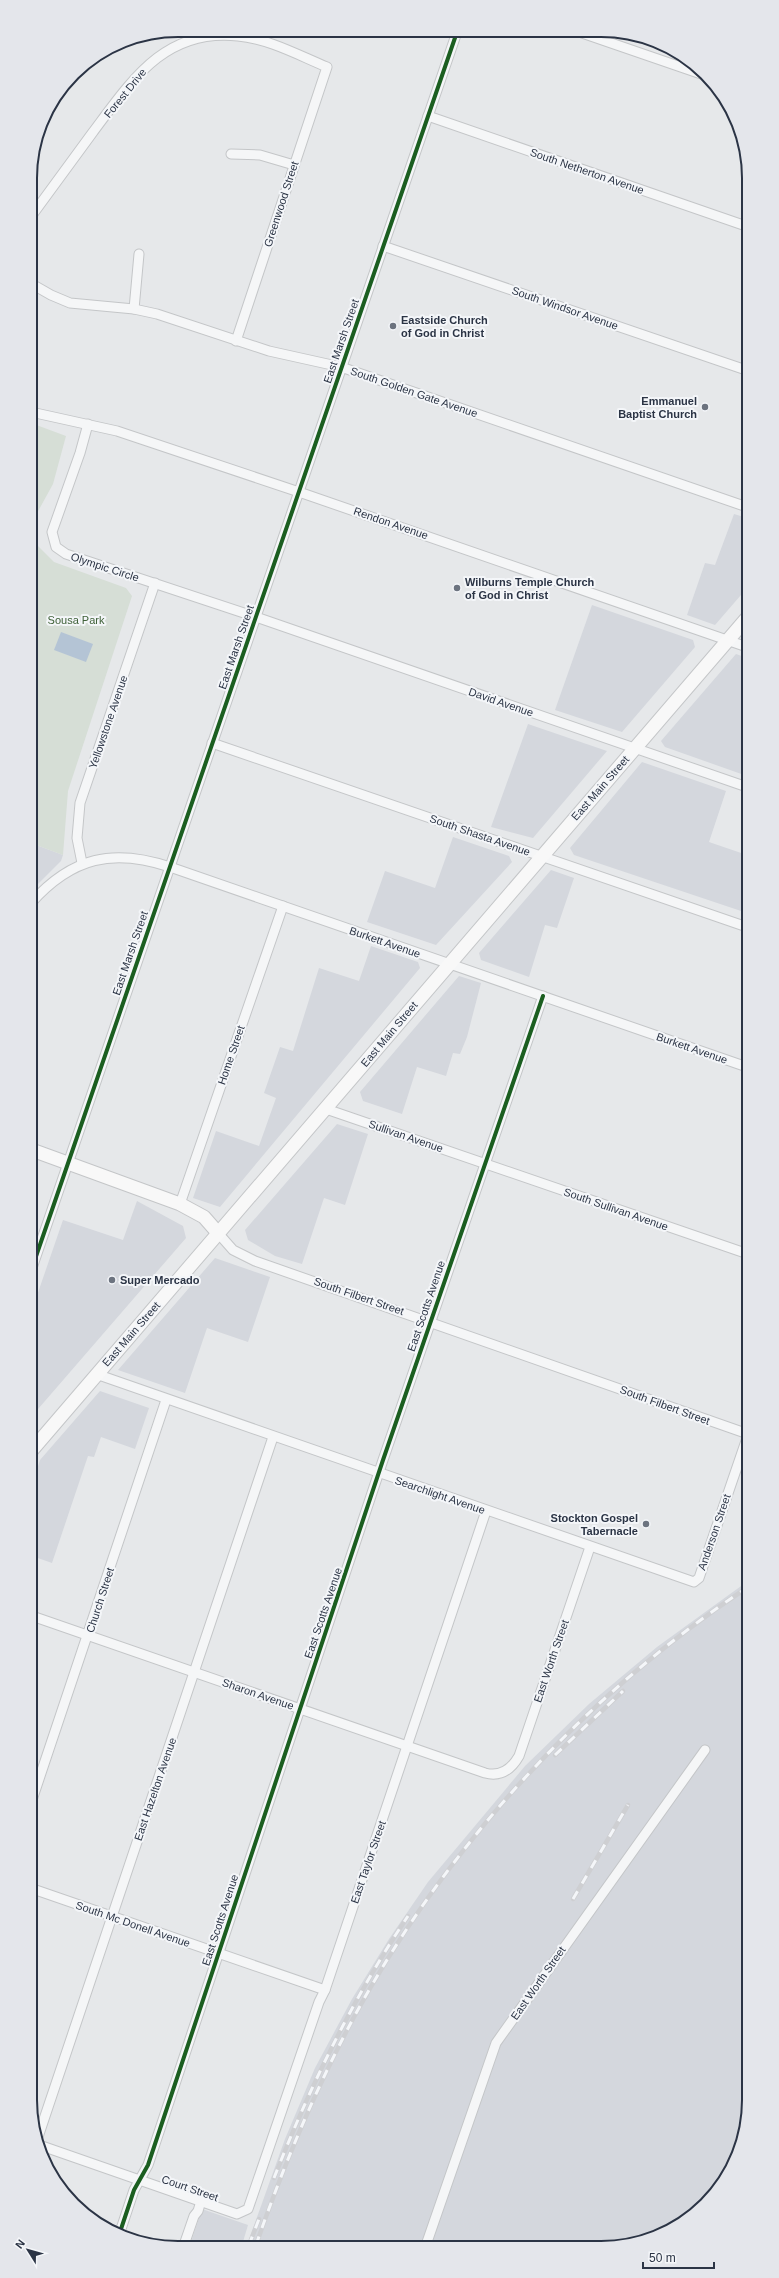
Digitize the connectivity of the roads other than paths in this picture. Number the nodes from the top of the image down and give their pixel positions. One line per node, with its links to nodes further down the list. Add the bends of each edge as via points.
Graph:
1 (204, 37): 10 (street, Forest Drive, via 185,42 157,57 133,80)
2 (244, 37): 5 (street, Forest Drive, via 265,41)
3 (455, 37): 7 (street, East Marsh Street)
4 (594, 37): 6 (street)
5 (327, 67): 9 (street, Greenwood Street)
6 (693, 71)
7 (428, 116): 11 (street, South Netherton Avenue); 12 (street, East Marsh Street)
8 (231, 154): 9 (street, via 260,155)
9 (294, 165): 16 (street, Greenwood Street)
10 (37, 209)
11 (742, 225)
12 (383, 246): 17 (street, East Marsh Street); 18 (street, South Windsor Avenue)
13 (138, 254): 15 (street)
14 (37, 288): 15 (street, South Golden Gate Avenue, via 70,302)
15 (134, 309): 16 (street, South Golden Gate Avenue, via 157,314)
16 (236, 341): 17 (street, South Golden Gate Avenue)
17 (341, 367): 21 (street, East Marsh Street); 22 (street, South Golden Gate Avenue)
18 (742, 369)
19 (37, 413): 20 (street, Rendon Avenue)
20 (88, 424): 21 (street, Rendon Avenue, via 117,431); 23 (street, Olympic Circle, via 65,496 53,524 54,543 66,554)
21 (299, 492): 24 (street, East Marsh Street); 26 (street, Rendon Avenue)
22 (742, 505)
23 (155, 583): 24 (street, Olympic Circle); 32 (street, Yellowstone Avenue, via 80,803 76,838)
24 (256, 617): 28 (street, East Marsh Street); 29 (street, David Avenue)
25 (742, 624): 26 (main road, East Main Street)
26 (728, 640): 27 (street, Rendon Avenue); 29 (main road, East Main Street)
27 (742, 645)
28 (212, 743): 31 (street, South Shasta Avenue); 33 (street, East Marsh Street)
29 (634, 748): 30 (street, David Avenue); 31 (main road, East Main Street)
30 (742, 785)
31 (542, 857): 36 (street, South Shasta Avenue); 37 (main road, East Main Street)
32 (82, 863): 33 (street, Burkett Avenue, via 95,859 126,857); 34 (street, Burkett Avenue, via 50,884)
33 (170, 867): 35 (street, Burkett Avenue); 42 (street, East Marsh Street)
34 (37, 897)
35 (282, 906): 37 (street, Burkett Avenue); 44 (street, Home Street)
36 (742, 925)
37 (450, 964): 38 (street, Burkett Avenue); 40 (main road, East Main Street)
38 (543, 996): 39 (street, Burkett Avenue); 43 (street, East Scotts Avenue)
39 (742, 1065)
40 (326, 1109): 43 (street, Sullivan Avenue); 45 (main road, East Main Street)
41 (37, 1152): 42 (main road, South Filbert Street)
42 (68, 1163): 44 (main road, South Filbert Street); 47 (street, East Marsh Street)
43 (485, 1163): 46 (street, South Sullivan Avenue); 48 (street, East Scotts Avenue)
44 (180, 1204): 45 (main road, South Filbert Street, via 204,1217)
45 (218, 1233): 48 (street, South Filbert Street, via 233,1250 255,1260); 49 (main road, East Main Street)
46 (742, 1252)
47 (37, 1253)
48 (431, 1321): 51 (street, South Filbert Street); 55 (street, East Scotts Avenue)
49 (96, 1374): 50 (street, Searchlight Avenue); 53 (main road, East Main Street)
50 (166, 1400): 52 (street, Searchlight Avenue); 60 (street, Church Street)
51 (742, 1433)
52 (273, 1437): 55 (street, Searchlight Avenue); 61 (street, East Hazelton Avenue)
53 (37, 1444)
54 (742, 1452): 58 (street, Anderson Street, via 698,1578)
55 (379, 1474): 56 (street, Searchlight Avenue); 62 (street, East Scotts Avenue)
56 (486, 1511): 57 (street, Searchlight Avenue); 63 (street, East Taylor Street)
57 (590, 1547): 58 (street, Searchlight Avenue); 65 (street, East Worth Street, via 519,1756)
58 (694, 1582)
59 (37, 1618): 60 (street, Sharon Avenue)
60 (88, 1635): 61 (street, Sharon Avenue); 66 (street, Church Street)
61 (194, 1672): 62 (street, Sharon Avenue); 68 (street, East Hazelton Avenue)
62 (300, 1709): 63 (street, Sharon Avenue); 69 (street, East Scotts Avenue)
63 (407, 1746): 65 (street, Sharon Avenue, via 492,1775); 70 (street, East Taylor Street)
64 (705, 1750): 78 (street, East Worth Street, via 496,2043)
65 (506, 1771)
66 (37, 1785)
67 (37, 1890): 68 (street, South Mc Donell Avenue)
68 (112, 1917): 69 (street, South Mc Donell Avenue); 71 (street, East Hazelton Avenue)
69 (218, 1954): 70 (street, South Mc Donell Avenue); 73 (street, East Scotts Avenue, via 148,2165)
70 (325, 1990): 75 (street, East Taylor Street)
71 (40, 2130)
72 (45, 2147): 73 (street, Court Street)
73 (140, 2180): 74 (street, Court Street); 76 (street, East Scotts Avenue)
74 (201, 2202): 75 (street, Court Street, via 237,2214); 77 (street)
75 (245, 2212)
76 (121, 2229)
77 (185, 2241)
78 (427, 2241)

